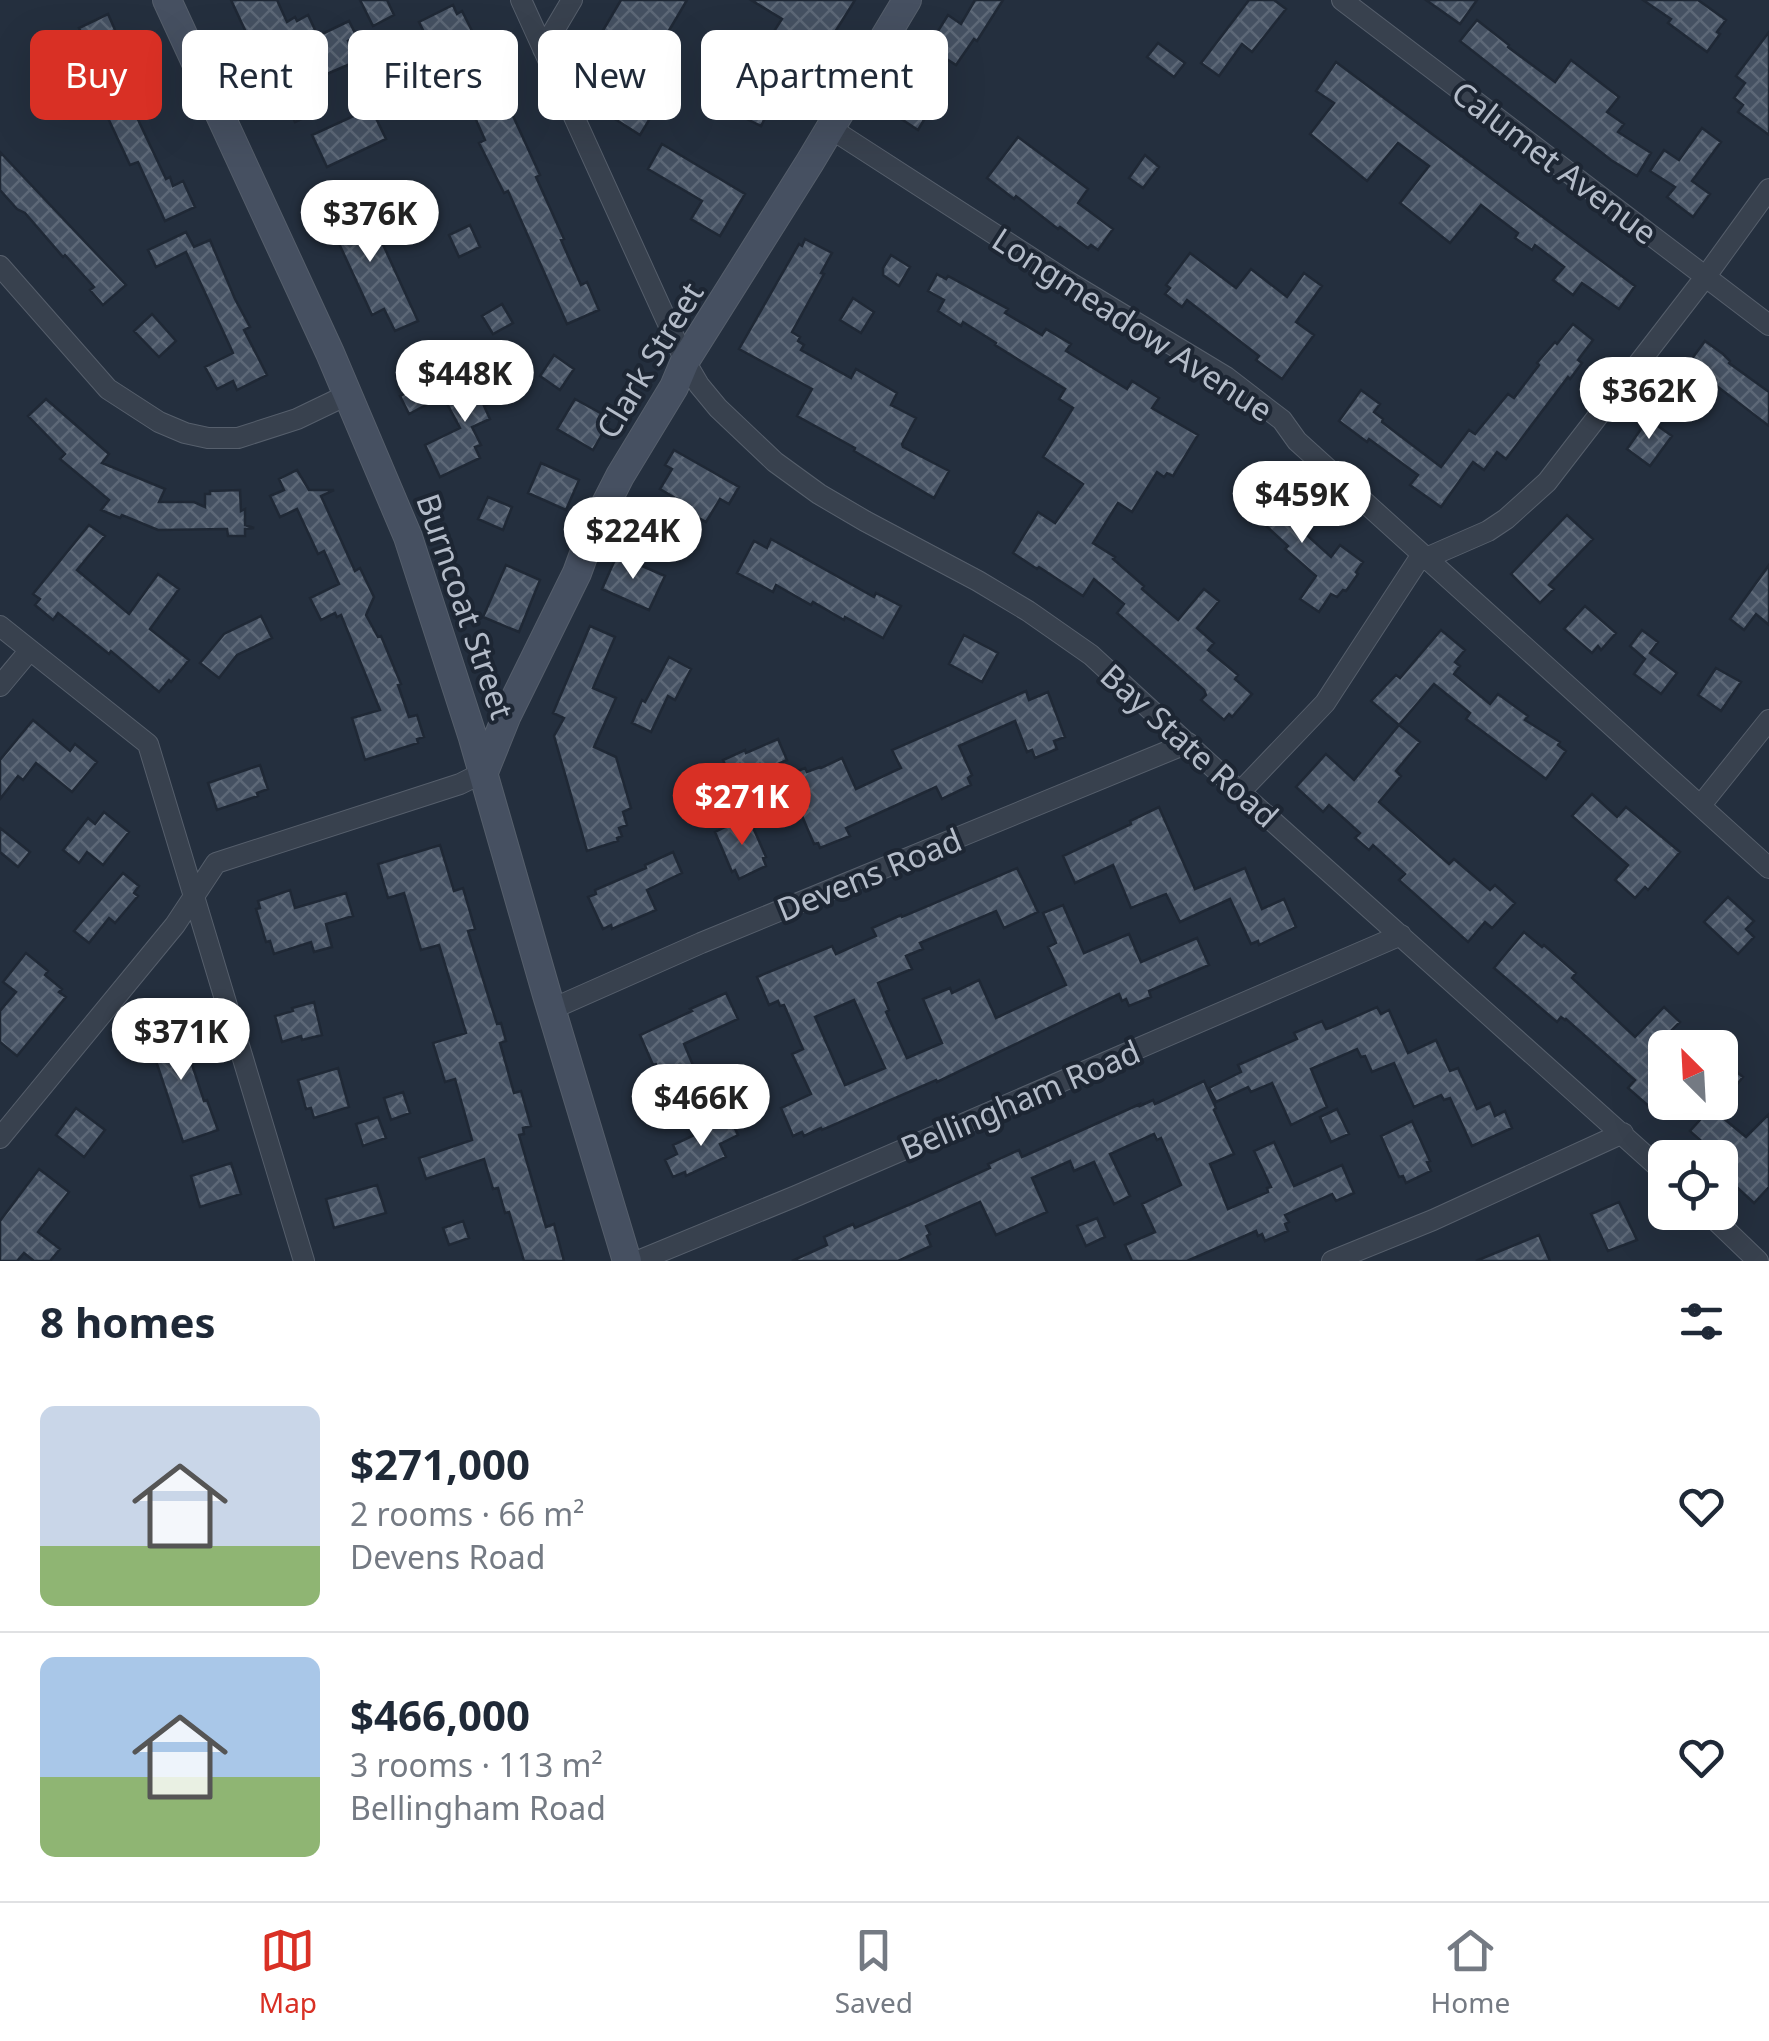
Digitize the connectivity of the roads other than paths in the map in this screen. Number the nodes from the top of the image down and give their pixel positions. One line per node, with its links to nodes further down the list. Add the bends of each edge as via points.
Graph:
1 (167, 0): 15 (main road, Burncoat Street)
2 (521, 0): 7 (street, Bay State Road)
3 (572, 0): 6 (street)
4 (907, 0): 9 (main road, Clark Street)
5 (1342, 0): 12 (street, Calumet Avenue)
6 (555, 30)
7 (538, 36)
8 (576, 120): 14 (street, Bay State Road)
9 (830, 128): 14 (main road, Clark Street); 16 (street, Longmeadow Avenue, via 1258,399)
10 (1769, 189): 12 (street)
11 (0, 266): 15 (street, via 108,389 185,433 238,438)
12 (1706, 276): 13 (street, Calumet Avenue); 16 (street, via 1547,482 1506,520)
13 (1769, 324)
14 (685, 361): 21 (street, Bay State Road, via 718,408 776,462 834,503 1058,631); 22 (main road, Clark Street, via 593,529)
15 (347, 395): 22 (main road, Burncoat Street, via 408,538)
16 (1426, 558): 23 (street, via 1417,562 1324,703); 24 (street, Longmeadow Avenue)
17 (0, 626): 18 (street)
18 (30, 650): 19 (street); 26 (street, via 148,744)
19 (0, 686)
20 (1769, 720): 24 (street)
21 (1188, 743): 23 (street, Bay State Road); 28 (street, Devens Road)
22 (484, 772): 26 (street, via 216,863); 28 (main road, Burncoat Street)
23 (1240, 792): 27 (street, Bay State Road)
24 (1701, 805): 25 (street, Longmeadow Avenue)
25 (1769, 868)
26 (194, 894): 30 (street); 33 (street)
27 (1401, 935): 29 (street, Bay State Road); 35 (street, Bellingham Road)
28 (552, 1009): 34 (main road, Burncoat Street)
29 (1623, 1133): 31 (street, Bay State Road); 36 (street)
30 (0, 1138)
31 (1648, 1157)
32 (1726, 1230): 37 (street)
33 (304, 1261)
34 (627, 1261)
35 (638, 1261)
36 (1332, 1261)
37 (1758, 1261)

